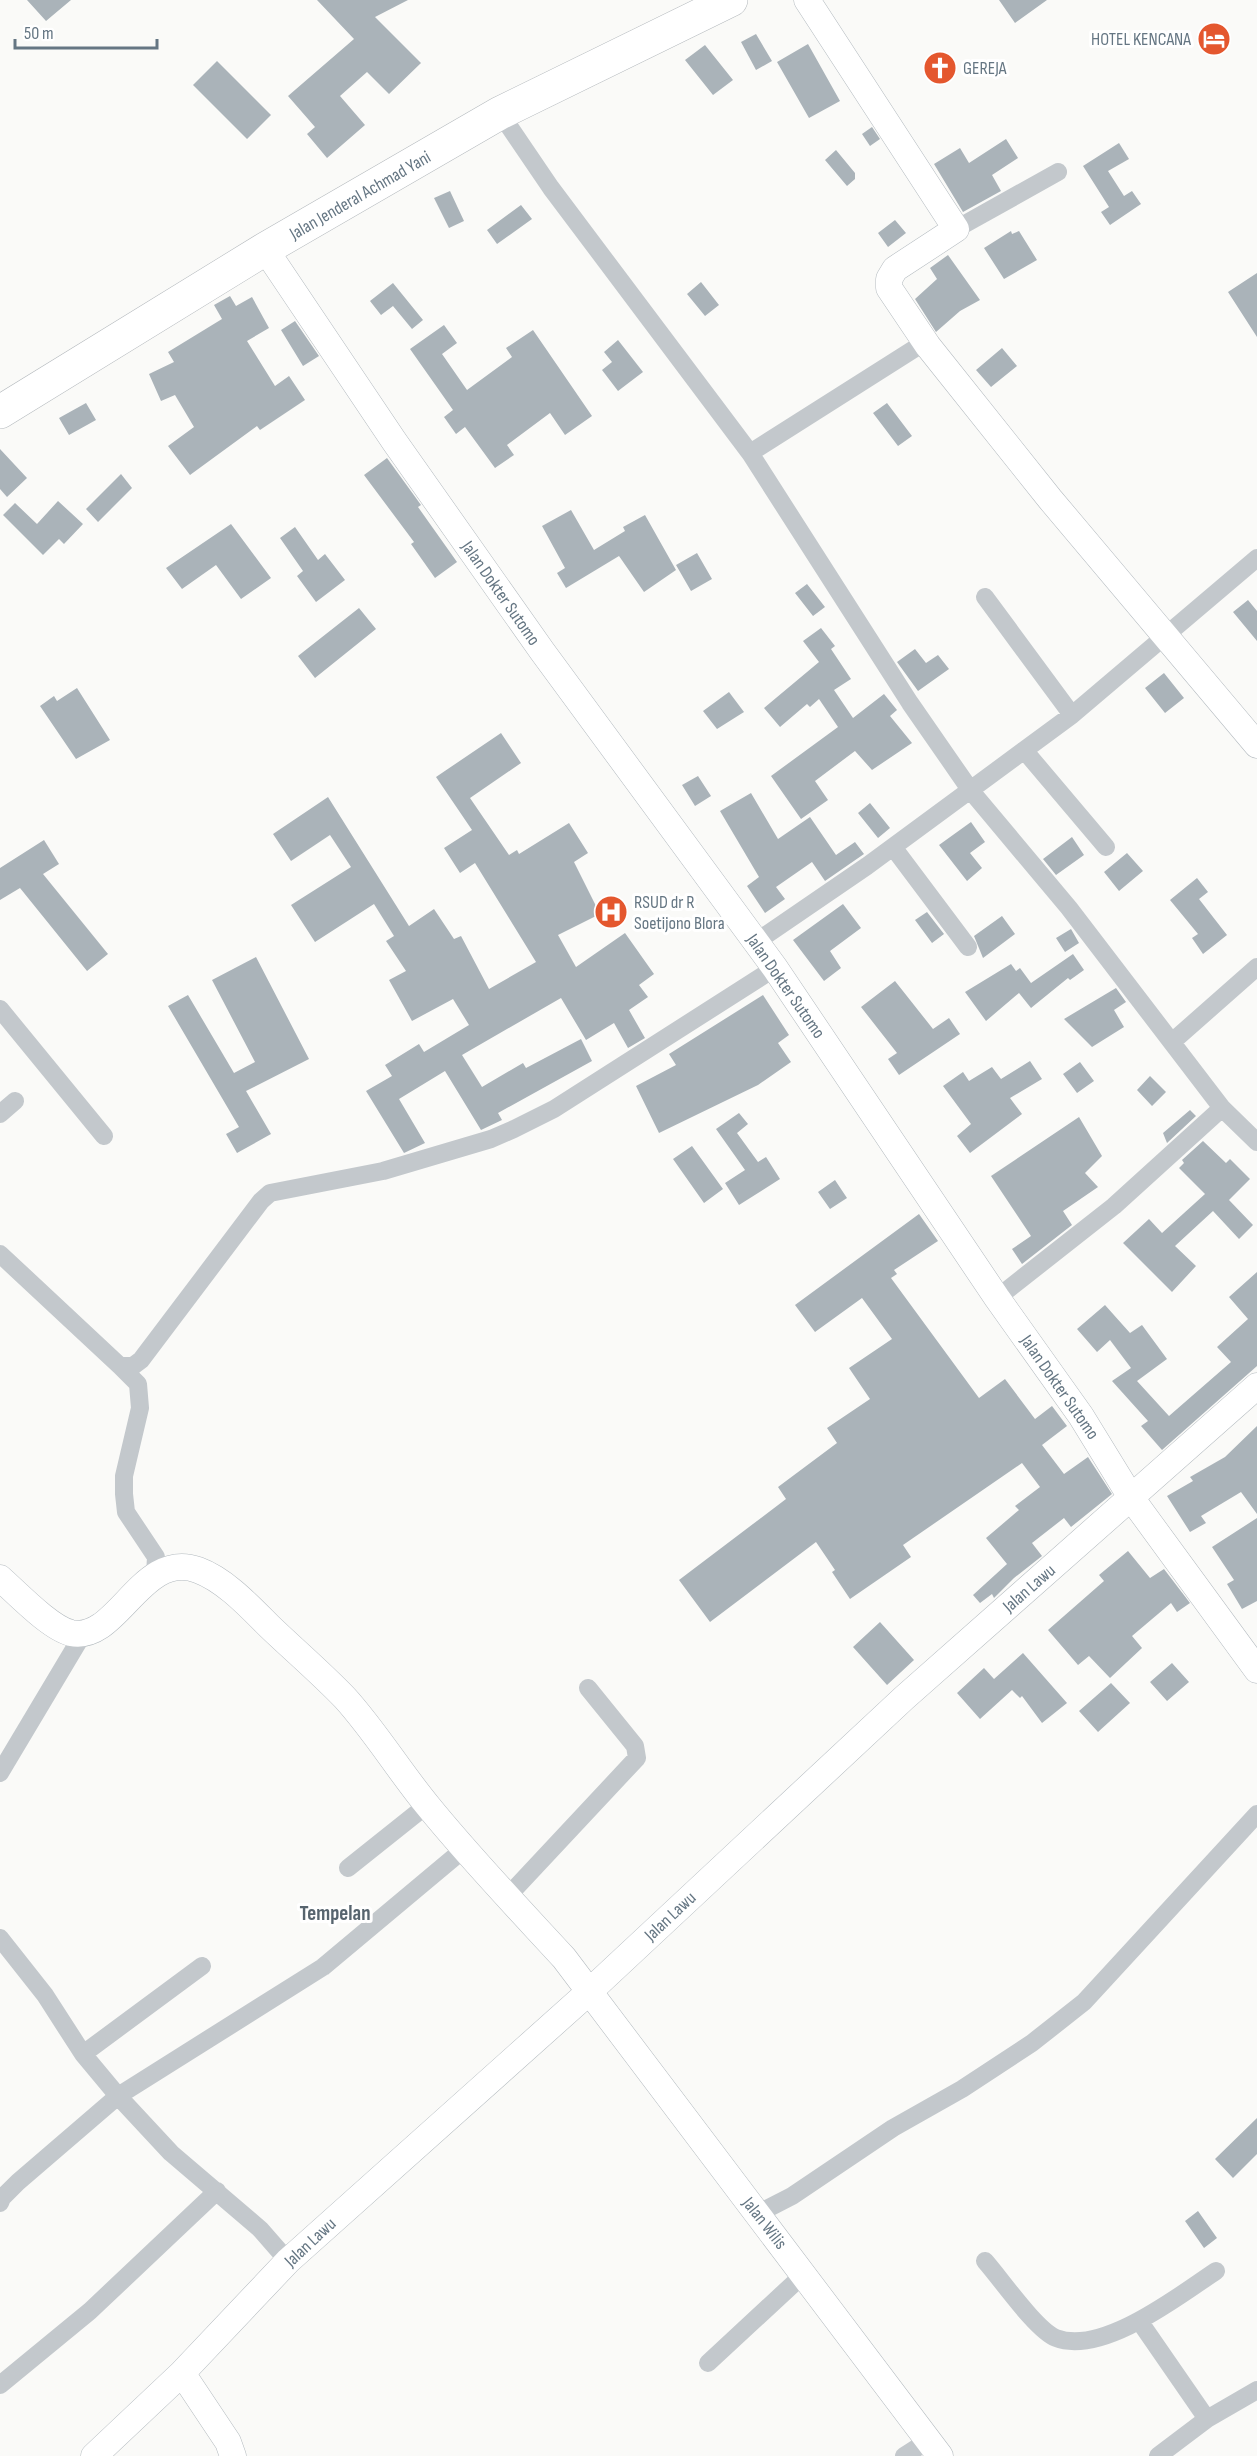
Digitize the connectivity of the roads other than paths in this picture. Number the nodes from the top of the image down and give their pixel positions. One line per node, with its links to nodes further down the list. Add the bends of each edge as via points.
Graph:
1 (732, 0): 3 (highway, Jalan Jenderal Achmad Yani)
2 (807, 0): 5 (main road)
3 (500, 113): 6 (highway, Jalan Jenderal Achmad Yani); 9 (street, via 551,188)
4 (1058, 172): 5 (street)
5 (956, 229): 7 (main road, via 895,269 889,279 889,288)
6 (265, 249): 8 (highway, Jalan Jenderal Achmad Yani); 19 (main road, Jalan Dokter Sutomo, via 542,651)
7 (925, 342): 9 (street); 12 (main road)
8 (0, 412)
9 (750, 453): 16 (street)
10 (1257, 558): 12 (street)
11 (985, 597): 13 (street)
12 (1165, 635): 13 (street); 14 (main road)
13 (1072, 715): 15 (street)
14 (1257, 745)
15 (1024, 750): 16 (street); 18 (street)
16 (970, 791): 17 (street); 24 (street, via 1069,908)
17 (893, 847): 19 (street); 20 (street)
18 (1106, 847)
19 (756, 942): 21 (main road, Jalan Dokter Sutomo)
20 (968, 947)
21 (775, 968): 31 (main road, Jalan Dokter Sutomo); 32 (street, via 554,1109 514,1130 383,1171 270,1193 141,1360 133,1366)
22 (1257, 968): 24 (street)
23 (0, 1009): 28 (street)
24 (1172, 1042): 26 (street)
25 (15, 1101): 27 (street)
26 (1222, 1108): 29 (street); 31 (street, via 1114,1206)
27 (0, 1114)
28 (104, 1136)
29 (1257, 1142)
30 (0, 1254): 32 (street)
31 (997, 1298): 34 (main road, Jalan Dokter Sutomo, via 1081,1416)
32 (120, 1366): 35 (street, via 138,1384 140,1408 124,1476 126,1512 156,1557)
33 (1257, 1386): 34 (main road, Jalan Lawu)
34 (1132, 1499): 38 (main road, Jalan Dokter Sutomo); 48 (main road, Jalan Lawu, via 904,1698)
35 (155, 1575): 37 (main road, via 105,1621); 41 (main road, Jalan Wilis, via 170,1568 199,1570 239,1596 346,1699)
36 (0, 1578): 37 (main road, via 57,1626)
37 (83, 1634): 40 (street)
38 (1257, 1670)
39 (588, 1688): 45 (street, via 634,1746 637,1758)
40 (0, 1773)
41 (427, 1805): 43 (main road, Jalan Wilis); 44 (street)
42 (1257, 1814): 53 (street, via 1084,2002 1032,2043 962,2089)
43 (464, 1849): 45 (main road, Jalan Wilis); 50 (street, via 322,1967)
44 (348, 1868)
45 (506, 1898): 48 (main road, Jalan Wilis)
46 (0, 1938): 49 (street, via 45,1995)
47 (202, 1966): 49 (street)
48 (590, 1991): 53 (main road, Jalan Wilis); 54 (main road, Jalan Lawu)
49 (83, 2054): 50 (street)
50 (118, 2096): 51 (street, via 171,2153); 52 (street, via 18,2182)
51 (217, 2191): 54 (street, via 260,2229); 61 (street, via 90,2311)
52 (0, 2203)
53 (759, 2213): 57 (main road, Jalan Wilis)
54 (288, 2261): 60 (main road, Jalan Lawu)
55 (985, 2261): 58 (street, via 1039,2325 1055,2338 1087,2341)
56 (1216, 2271): 58 (street)
57 (804, 2274): 59 (street); 64 (main road, Jalan Wilis)
58 (1140, 2322): 63 (street)
59 (708, 2363)
60 (182, 2373): 65 (main road, Jalan Lawu); 66 (main road)
61 (0, 2385)
62 (1257, 2390): 63 (street)
63 (1207, 2419): 68 (street)
64 (934, 2448): 67 (street)
65 (94, 2456)
66 (234, 2456)
67 (904, 2456)
68 (1158, 2456)

